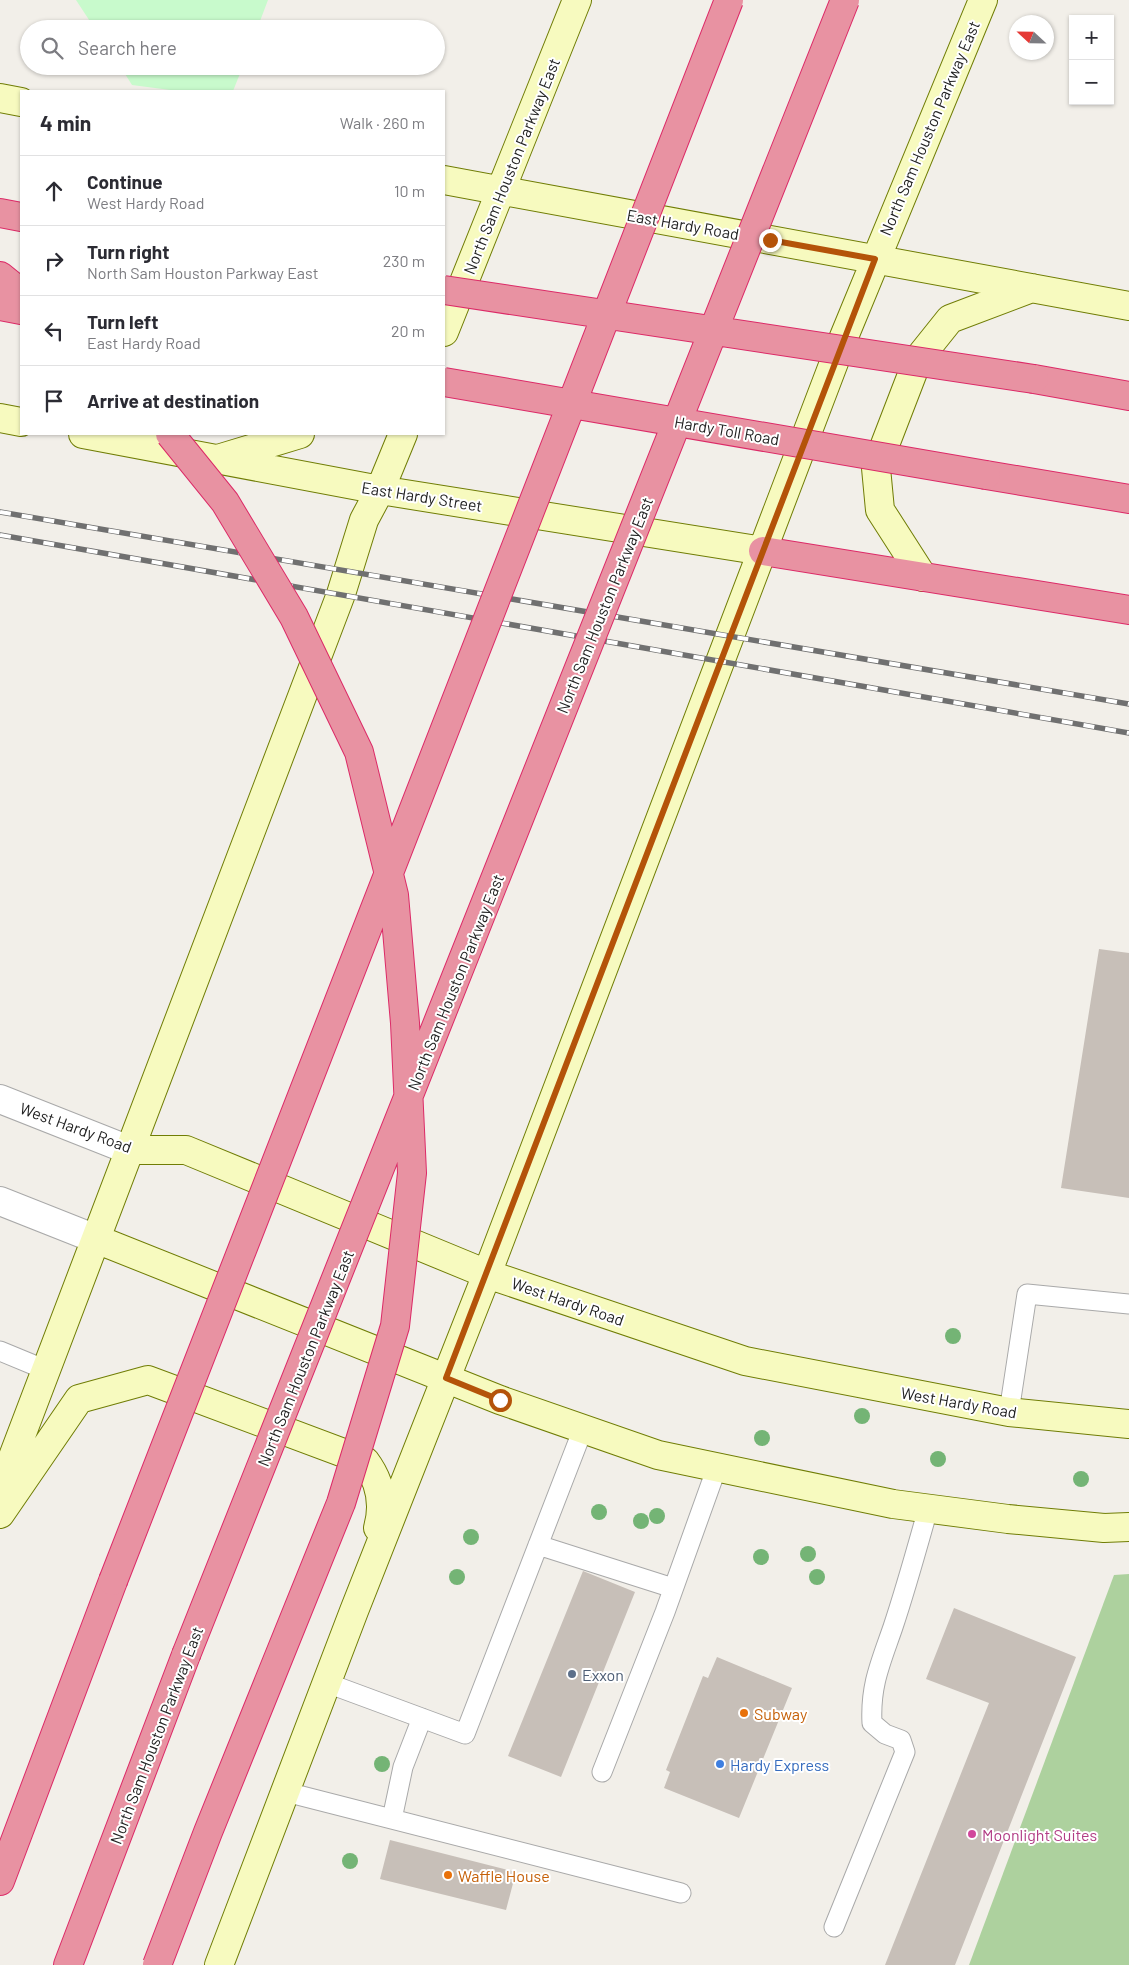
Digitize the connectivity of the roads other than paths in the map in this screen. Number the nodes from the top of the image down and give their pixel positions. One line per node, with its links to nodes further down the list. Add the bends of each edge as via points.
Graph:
1 (578, 0): 8 (main road, North Sam Houston Parkway East)
2 (729, 0): 59 (highway, bridge, via 113,1581)
3 (845, 0): 62 (highway, North Sam Houston Parkway East, bridge, via 186,1655)
4 (983, 0): 11 (main road, North Sam Houston Parkway East)
5 (0, 98): 6 (main road)
6 (20, 102)
7 (445, 180): 8 (main road, East Hardy Road)
8 (501, 191): 11 (main road, East Hardy Road); 19 (main road, North Sam Houston Parkway East)
9 (0, 213): 10 (highway)
10 (20, 217)
11 (875, 259): 13 (main road, East Hardy Road); 31 (main road, North Sam Houston Parkway East)
12 (0, 276): 15 (highway)
13 (1032, 288): 17 (main road, East Hardy Road); 32 (main road, via 950,319 918,359 876,468 880,510)
14 (445, 290): 21 (highway, bridge)
15 (20, 292)
16 (0, 306): 18 (highway)
17 (1129, 306)
18 (20, 310)
19 (445, 330)
20 (445, 382): 30 (highway, Hardy Toll Road, bridge)
21 (1129, 396)
22 (0, 418): 23 (main road)
23 (20, 422)
24 (89, 435): 28 (main road, East Hardy Street)
25 (171, 435): 63 (highway, bridge, via 226,502 294,617 359,752 394,895 405,1023 412,1173 395,1326 341,1503)
26 (297, 435): 28 (main road)
27 (403, 435): 29 (main road)
28 (218, 459): 29 (main road, East Hardy Street)
29 (380, 490): 31 (main road, East Hardy Street); 35 (main road, via 364,520 341,594)
30 (1129, 499)
31 (763, 551): 32 (highway); 38 (main road, North Sam Houston Parkway East)
32 (923, 577): 33 (highway)
33 (1129, 610)
34 (0, 1099): 35 (street, West Hardy Road)
35 (128, 1150): 37 (main road); 38 (main road, West Hardy Road, via 186,1150)
36 (0, 1201): 37 (street)
37 (96, 1239): 41 (main road); 42 (main road)
38 (487, 1274): 42 (main road, North Sam Houston Parkway East); 43 (main road, West Hardy Road, via 745,1361)
39 (1129, 1304): 43 (lane, via 1027,1294)
40 (0, 1351): 41 (lane)
41 (46, 1370): 47 (main road)
42 (446, 1378): 45 (main road); 53 (main road, North Sam Houston Parkway East)
43 (1009, 1412): 44 (main road, West Hardy Road)
44 (1129, 1424)
45 (583, 1429): 46 (main road, via 658,1454); 51 (lane)
46 (717, 1467): 48 (main road); 52 (lane)
47 (0, 1491)
48 (928, 1509): 50 (main road, via 1104,1528); 61 (lane, via 893,1627 877,1667 871,1706 872,1723 885,1734 901,1740 905,1752)
49 (0, 1514): 53 (main road, via 79,1398 148,1380 365,1461 374,1472 381,1493 380,1518)
50 (1129, 1527)
51 (538, 1545): 52 (lane); 55 (lane, via 465,1734)
52 (673, 1588): 56 (lane)
53 (354, 1611): 54 (main road, North Sam Houston Parkway East)
54 (327, 1683): 55 (lane); 57 (main road, North Sam Houston Parkway East)
55 (422, 1718): 58 (lane, via 403,1767)
56 (602, 1772)
57 (286, 1792): 58 (lane); 64 (main road, North Sam Houston Parkway East)
58 (392, 1819): 60 (lane)
59 (0, 1881)
60 (681, 1893)
61 (834, 1927)
62 (68, 1965)
63 (157, 1965)
64 (219, 1965)

